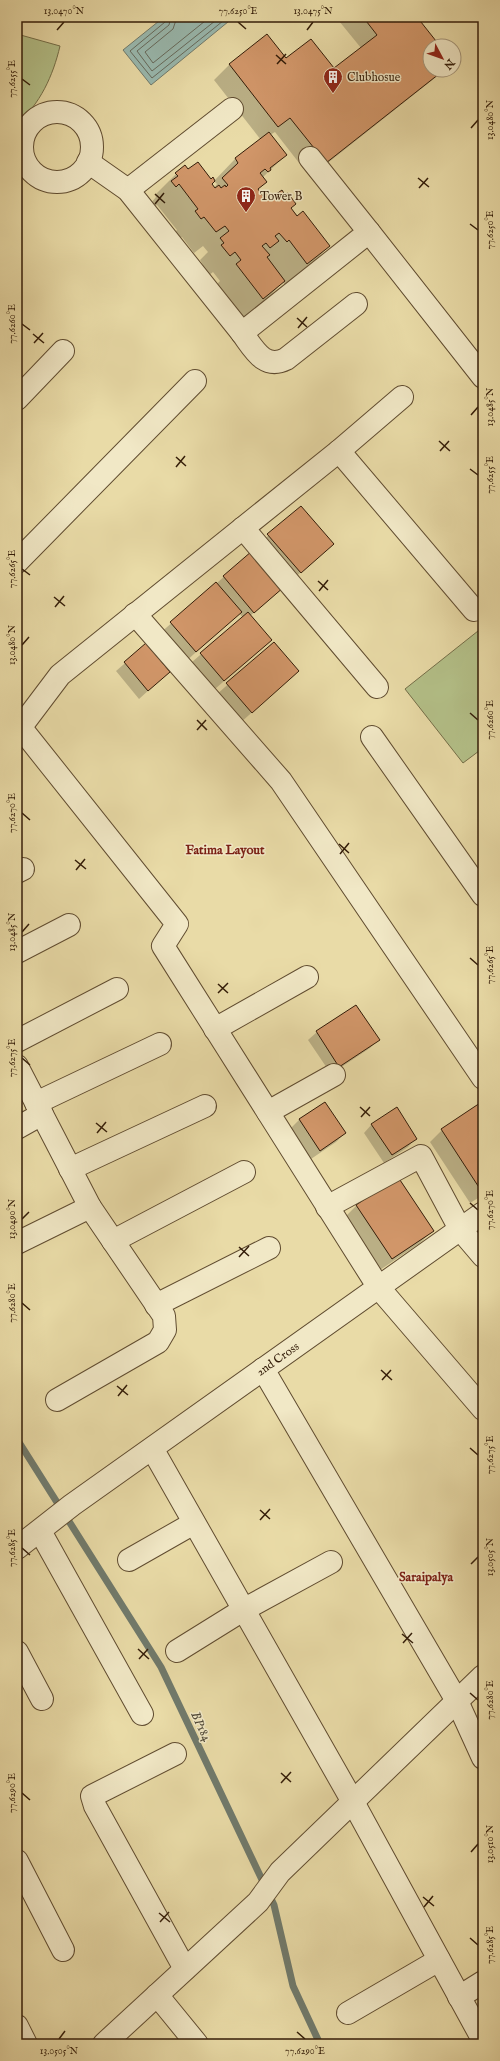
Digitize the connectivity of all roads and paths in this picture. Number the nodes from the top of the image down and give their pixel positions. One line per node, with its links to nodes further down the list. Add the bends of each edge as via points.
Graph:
1 (232, 109): 5 (street)
2 (20, 154): 4 (street, via 32,172 52,182 63,182 73,178 82,172); 4 (street, via 26,131 32,122 51,112 62,112 77,118 88,130 92,141 92,152)
3 (310, 158): 6 (street)
4 (88, 162): 5 (street)
5 (128, 190): 8 (street)
6 (369, 232): 8 (street); 10 (street)
7 (356, 304): 8 (street, via 279,362 262,358)
8 (242, 333)
9 (63, 351): 13 (street)
10 (483, 377)
11 (195, 381): 16 (street)
12 (402, 397): 14 (street)
13 (17, 399)
14 (339, 451): 15 (street); 17 (street)
15 (243, 528): 18 (street); 19 (street)
16 (17, 562)
17 (474, 610)
18 (135, 614): 20 (street, via 60,675); 32 (street, via 281,781)
19 (377, 687)
20 (19, 730): 27 (street, via 177,924 163,946)
21 (372, 737): 22 (street)
22 (483, 895)
23 (69, 925): 24 (street)
24 (17, 952)
25 (307, 977): 27 (street)
26 (117, 989): 28 (street)
27 (215, 1029): 35 (street)
28 (17, 1041)
29 (160, 1044): 34 (street)
30 (17, 1066): 34 (street)
31 (334, 1075): 35 (street)
32 (483, 1078)
33 (204, 1106): 37 (street)
34 (39, 1108): 36 (street); 37 (street)
35 (268, 1112): 40 (street)
36 (17, 1128)
37 (70, 1169): 39 (street)
38 (244, 1172): 43 (street)
39 (90, 1207): 43 (street); 44 (street)
40 (327, 1207): 42 (street, via 421,1156); 47 (street)
41 (483, 1213): 42 (street, 2nd Cross)
42 (460, 1229): 46 (street); 47 (street, 2nd Cross)
43 (113, 1241): 48 (street)
44 (17, 1242)
45 (269, 1248): 48 (street)
46 (483, 1256)
47 (379, 1288): 49 (street, 2nd Cross); 51 (street)
48 (156, 1305): 50 (street, via 164,1316 165,1330 158,1342)
49 (263, 1369): 52 (street, 2nd Cross); 63 (street)
50 (58, 1400)
51 (483, 1409)
52 (152, 1450): 53 (street); 54 (street, 2nd Cross)
53 (194, 1523): 56 (street); 58 (street)
54 (47, 1525): 55 (street, 2nd Cross); 64 (street)
55 (17, 1548)
56 (129, 1560)
57 (331, 1562): 58 (street)
58 (243, 1610): 59 (street); 67 (street)
59 (177, 1651)
60 (17, 1652): 62 (street)
61 (483, 1676): 63 (street)
62 (42, 1699)
63 (457, 1701): 66 (street); 67 (street)
64 (142, 1714)
65 (175, 1754): 71 (street, via 92,1796 95,1806)
66 (483, 1758)
67 (353, 1802): 70 (street); 71 (street, via 280,1872 258,1902)
68 (17, 1861): 69 (street)
69 (63, 1950)
70 (439, 1960): 74 (street); 75 (street)
71 (185, 1969): 73 (street)
72 (483, 1982): 74 (street)
73 (157, 1995): 79 (street); 80 (street)
74 (459, 1996): 77 (street)
75 (348, 2013)
76 (17, 2026): 78 (street)
77 (483, 2040)
78 (26, 2044)
79 (104, 2044)
80 (197, 2044)

